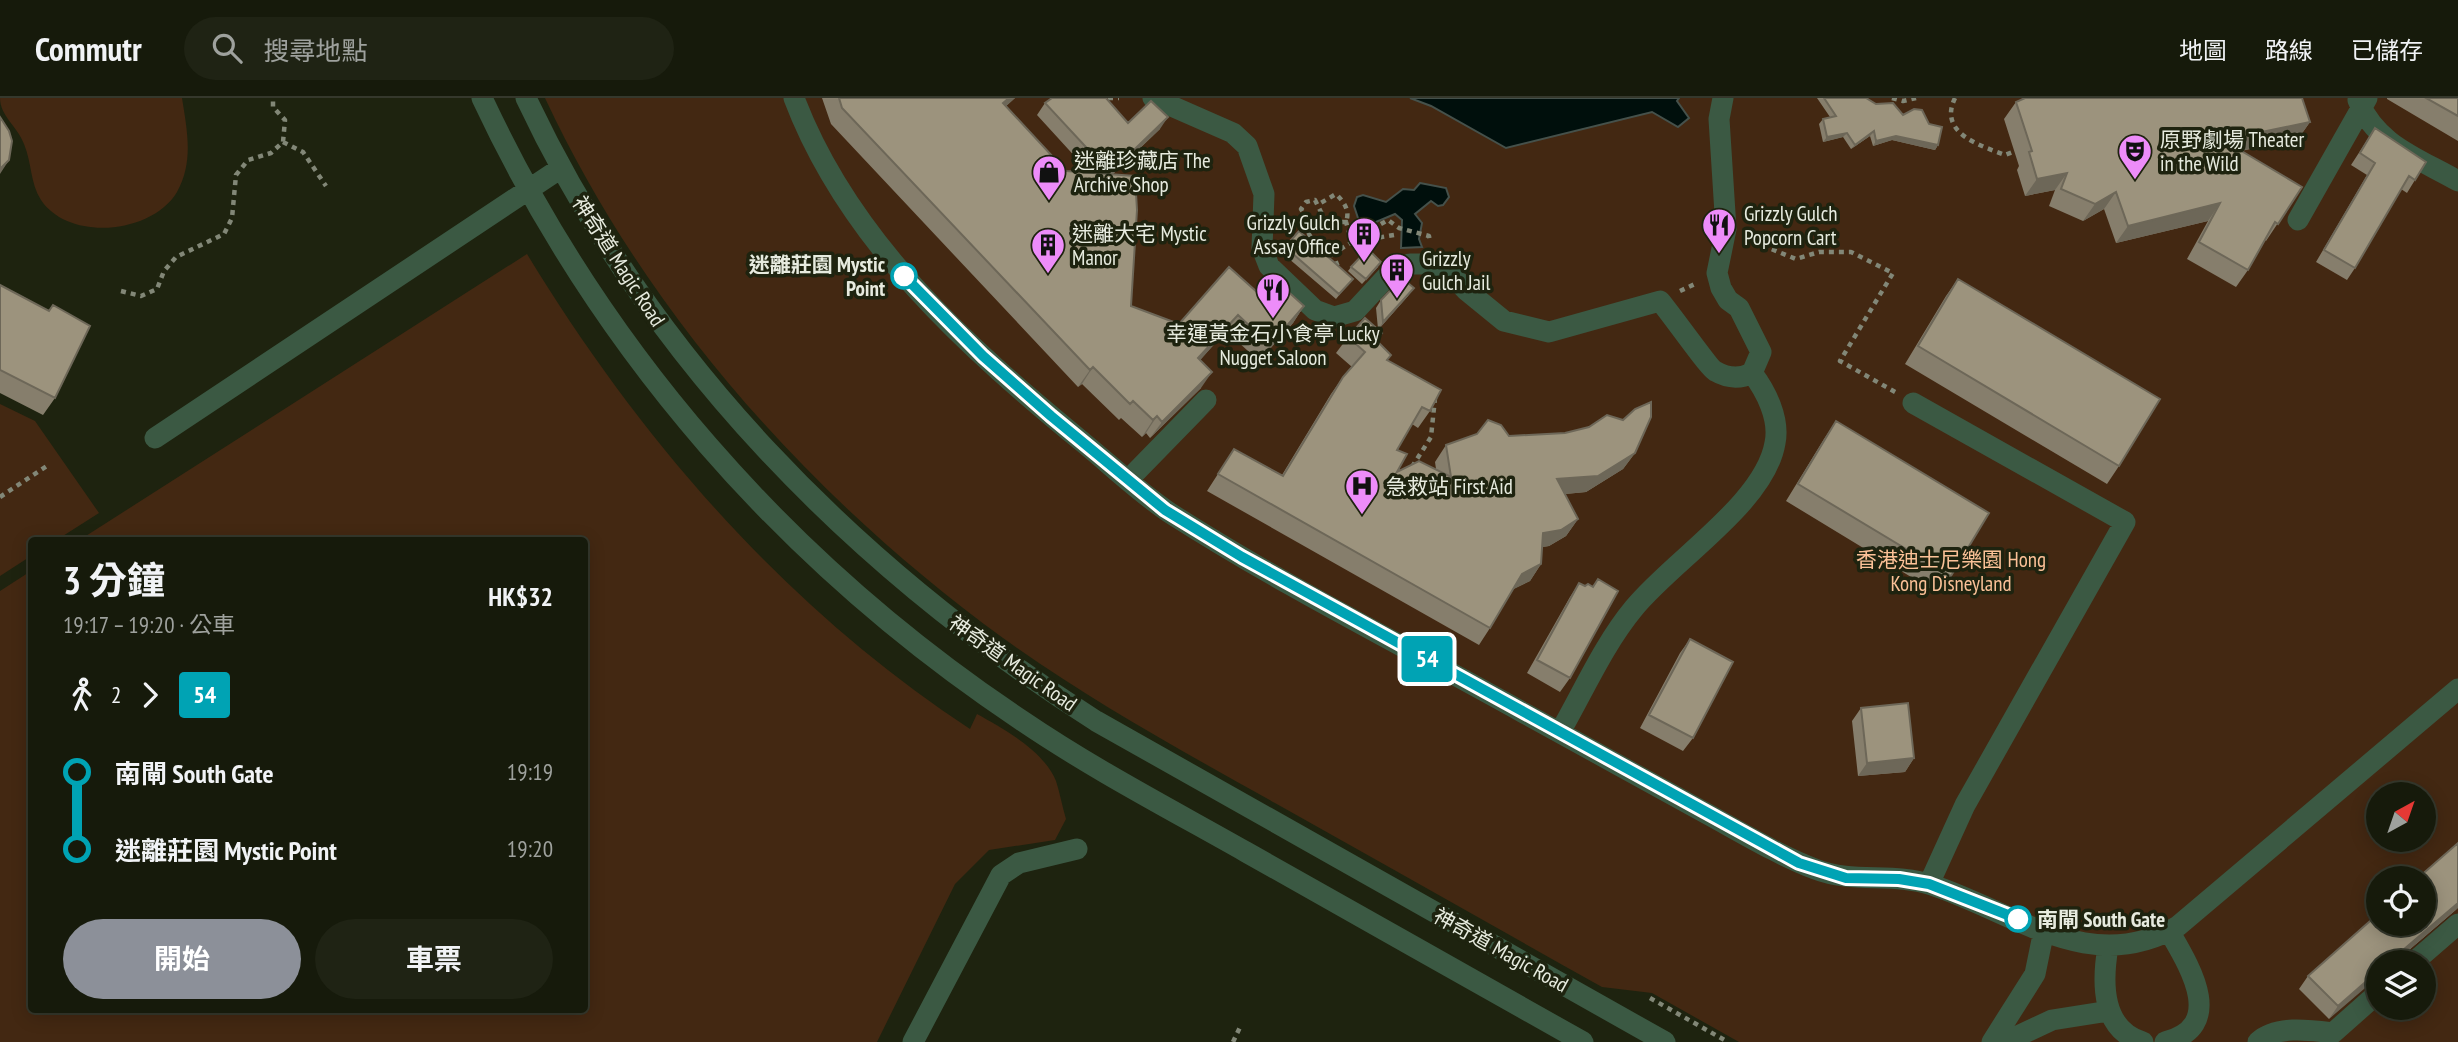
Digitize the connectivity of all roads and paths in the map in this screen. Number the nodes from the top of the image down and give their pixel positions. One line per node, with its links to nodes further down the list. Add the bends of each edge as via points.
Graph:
1 (273, 98): 13 (path, via 273,107 285,121)
2 (482, 98): 18 (street, 神奇道 Magic Road)
3 (526, 98): 15 (street, 神奇道 Magic Road)
4 (794, 98): 41 (street, via 805,128 847,203 904,276 983,356)
5 (1108, 98): 6 (path)
6 (1119, 98)
7 (1153, 98): 33 (street, via 1233,133 1247,146 1265,194 1262,248 1269,266 1315,310 1334,317 1355,311 1393,270 1410,264 1448,271 1504,321 1549,332)
8 (1723, 98): 23 (street, via 1718,119)
9 (1892, 98): 10 (path)
10 (1916, 98)
11 (1955, 98): 14 (path, via 1953,126 1968,140 2004,155)
12 (2362, 101): 16 (street, via 2369,124 2381,137); 20 (street)
13 (283, 142): 17 (path, via 303,152); 32 (path, via 271,153 248,160 236,175 232,218 224,234 176,257 157,289 141,296)
14 (2026, 148)
15 (561, 168): 18 (street); 59 (street, 神奇道 Magic Road, via 640,298 718,397 834,519 943,614 1106,727)
16 (2458, 181)
17 (326, 186)
18 (527, 191): 38 (street); 58 (street, 神奇道 Magic Road, via 608,321 688,423 807,548 918,645 1075,755)
19 (1319, 204): 21 (path); 22 (path, via 1336,194 1347,209); 24 (path, via 1306,202 1301,209)
20 (2298, 220)
21 (1325, 222): 22 (path); 24 (path)
22 (1346, 222): 25 (path, via 1374,228 1388,220 1399,228); 28 (path)
23 (1726, 229): 31 (street); 37 (path, via 1796,259 1852,252 1893,273 1840,361)
24 (1311, 230): 26 (path); 29 (path, via 1314,246 1324,254)
25 (1424, 233)
26 (1301, 234)
27 (1394, 235): 28 (path)
28 (1352, 242): 29 (path)
29 (1332, 252): 30 (path)
30 (1341, 270)
31 (1717, 273): 33 (path); 34 (street, via 1721,288 1738,308 1760,352)
32 (121, 291)
33 (1660, 301): 34 (street, via 1712,370 1727,376)
34 (1752, 373): 44 (street, via 1772,410 1776,442 1747,497 1632,610)
35 (1427, 393): 40 (path, via 1435,398 1431,437)
36 (1206, 400): 41 (street)
37 (1913, 402): 46 (street, via 2125,522 1965,805)
38 (155, 438)
39 (47, 466): 42 (path)
40 (1406, 476)
41 (1129, 480): 44 (street, via 1165,510 1242,557)
42 (0, 496)
43 (2458, 689): 49 (street)
44 (1560, 732): 46 (street, via 1799,863 1846,878)
45 (1077, 849): 56 (street, via 1019,863 1001,875)
46 (1929, 884): 48 (street)
47 (2458, 925): 51 (street)
48 (2044, 930): 50 (street); 61 (street, via 2035,974)
49 (2169, 931): 50 (street, via 2146,942); 64 (street, via 2196,978 2200,1002 2191,1025)
50 (2108, 947): 54 (street, via 2105,984)
51 (2428, 950)
52 (1650, 998): 60 (path)
53 (2366, 1003): 65 (street, via 2333,1032 2284,1031)
54 (2109, 1011): 62 (street, via 2052,1020); 63 (street, via 2125,1034)
55 (1241, 1025): 57 (path)
56 (913, 1042)
57 (1233, 1042)
58 (1583, 1042)
59 (1665, 1042)
60 (1728, 1042)
61 (1992, 1042)
62 (2005, 1042)
63 (2143, 1042)
64 (2165, 1042)
65 (2258, 1042)

